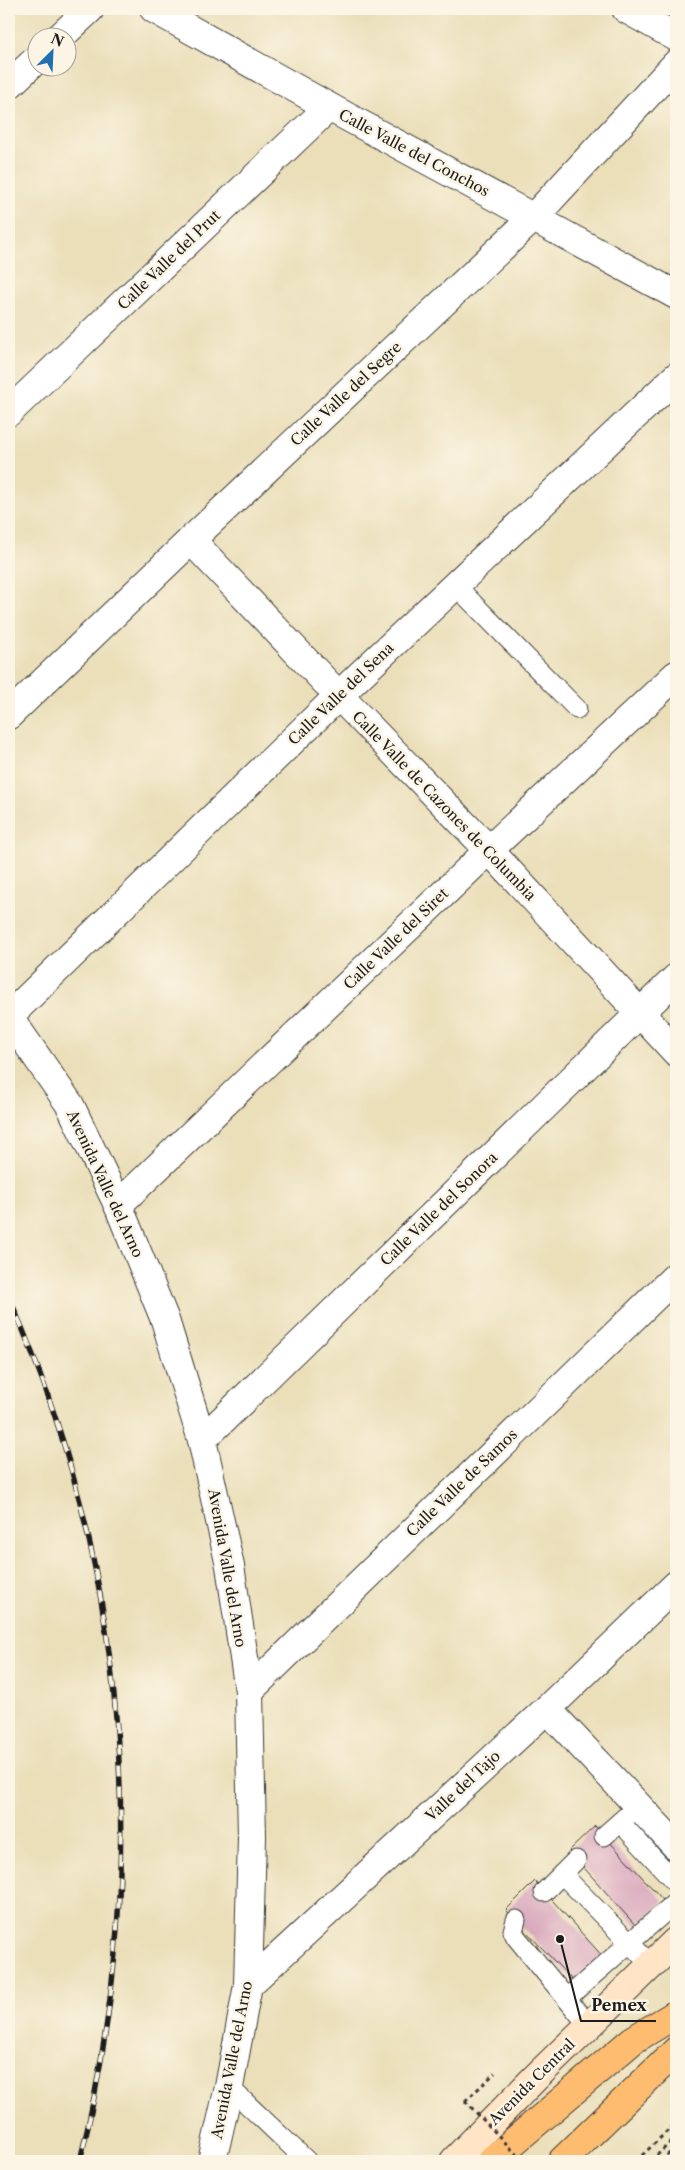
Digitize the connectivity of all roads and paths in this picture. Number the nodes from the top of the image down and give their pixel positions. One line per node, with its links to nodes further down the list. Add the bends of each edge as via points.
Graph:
1 (90, 9): 4 (street)
2 (154, 9): 9 (street, Calle Valle del Conchos)
3 (626, 9): 5 (street)
4 (70, 28)
5 (676, 37)
6 (676, 64): 10 (street, Calle Valle del Segre)
7 (28, 67): 8 (street)
8 (9, 85)
9 (329, 107): 10 (street, Calle Valle del Conchos); 13 (street, Calle Valle del Prut)
10 (534, 217): 11 (street, Calle Valle del Conchos); 14 (street, Calle Valle del Segre)
11 (676, 295)
12 (676, 377): 15 (street, Calle Valle del Sena)
13 (9, 412)
14 (191, 540): 17 (street, Calle Valle de Cazones de Columbia); 19 (street, Calle Valle del Segre)
15 (456, 586): 17 (street, Calle Valle del Sena); 18 (lane)
16 (676, 675): 20 (street, Calle Valle del Siret)
17 (339, 696): 20 (street, Calle Valle de Cazones de Columbia); 23 (street, Calle Valle del Sena)
18 (577, 709)
19 (9, 715)
20 (489, 850): 22 (street, Calle Valle de Cazones de Columbia); 25 (street, Calle Valle del Siret)
21 (676, 978): 22 (street, Calle Valle del Sonora)
22 (640, 1014): 24 (street, Calle Valle de Cazones de Columbia); 27 (street, Calle Valle del Sonora)
23 (9, 1016): 25 (street, Avenida Valle del Arno, via 70,1105)
24 (676, 1052)
25 (118, 1205): 27 (street, Avenida Valle del Arno, via 164,1320)
26 (676, 1276): 29 (street, Calle Valle de Samos)
27 (202, 1440): 29 (street, Avenida Valle del Arno, via 230,1566)
28 (676, 1585): 30 (street, Valle del Tajo)
29 (249, 1691): 43 (street, Avenida Valle del Arno, via 252,1837)
30 (547, 1710): 31 (street); 43 (street, Valle del Tajo)
31 (629, 1815): 32 (lane); 33 (street); 36 (lane)
32 (604, 1836)
33 (676, 1846)
34 (576, 1860): 35 (lane)
35 (562, 1874): 37 (lane); 41 (lane)
36 (676, 1883)
37 (544, 1892)
38 (676, 1902): 41 (lane)
39 (516, 1920): 44 (lane, via 513,1931 516,1937)
40 (676, 1941): 42 (main road, Avenida Central)
41 (629, 1943): 42 (lane); 44 (lane)
42 (651, 1965): 46 (main road, Avenida Central)
43 (248, 1985): 49 (street, Avenida Valle del Arno)
44 (567, 1998): 46 (lane)
45 (676, 2014): 56 (highway, via 633,2040)
46 (589, 2026): 55 (main road, Avenida Central)
47 (676, 2051): 58 (highway)
48 (501, 2068): 57 (path, bridge, via 465,2101)
49 (229, 2087): 53 (street, Avenida Valle del Arno); 54 (lane)
50 (676, 2123): 59 (path)
51 (676, 2137): 60 (path)
52 (676, 2147): 61 (path)
53 (212, 2161)
54 (306, 2161)
55 (454, 2161)
56 (491, 2161)
57 (523, 2161)
58 (562, 2161)
59 (636, 2161)
60 (651, 2161)
61 (662, 2161)

